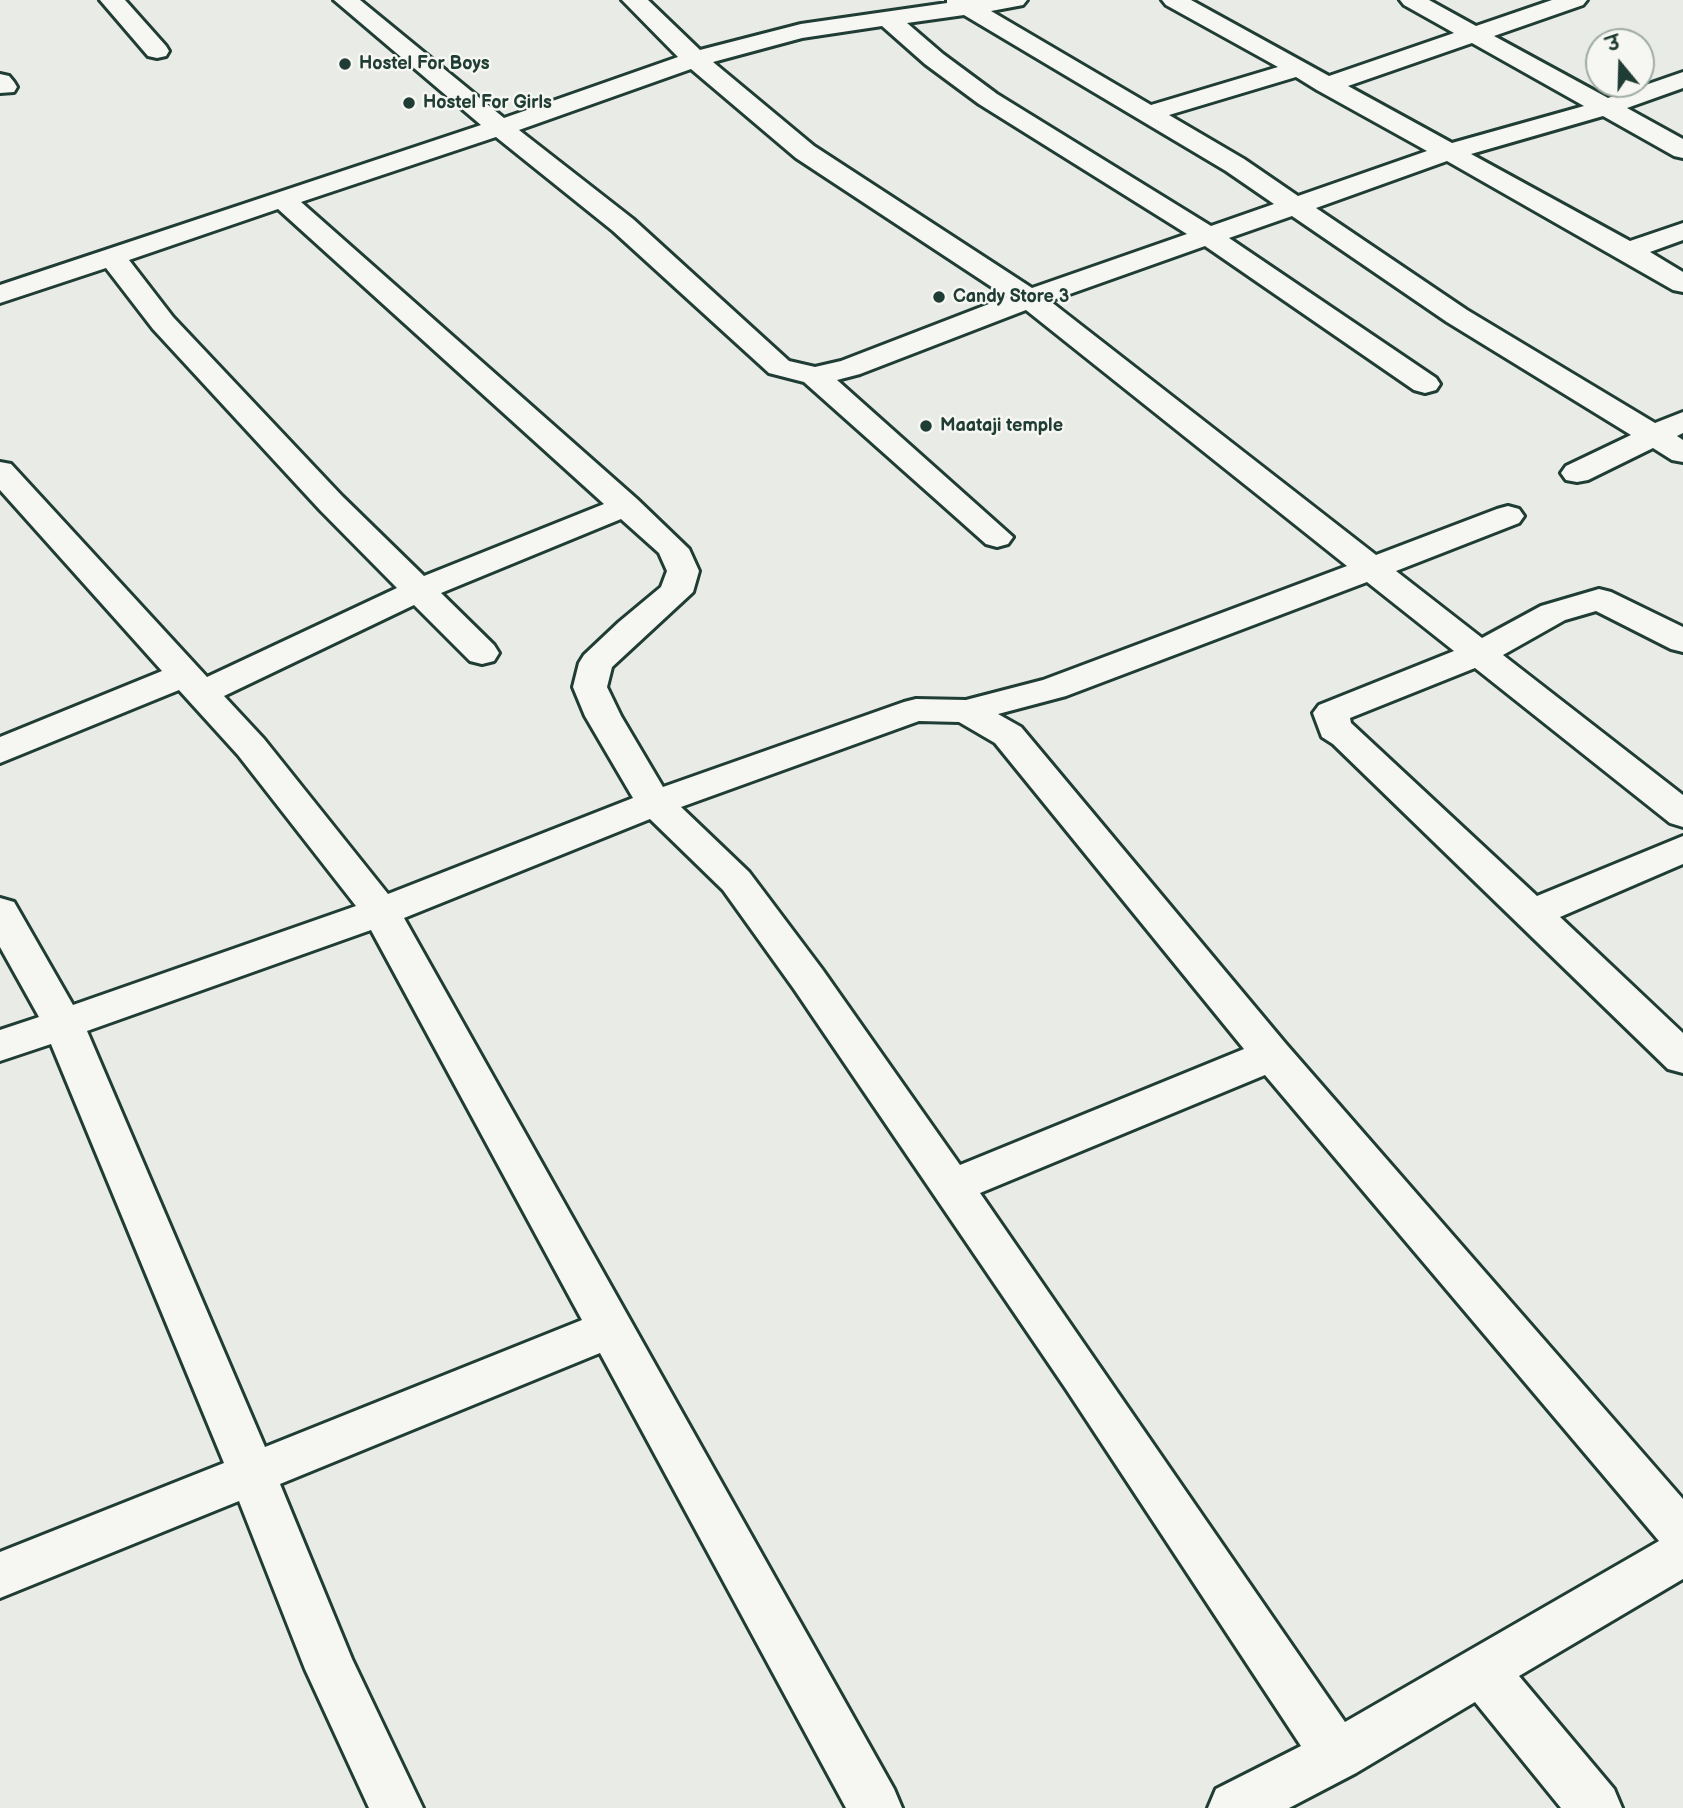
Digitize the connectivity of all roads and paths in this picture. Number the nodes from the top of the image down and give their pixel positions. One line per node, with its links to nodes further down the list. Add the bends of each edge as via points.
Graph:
1 (112, 0): 11 (street)
2 (346, 0): 18 (street)
3 (634, 0): 12 (street)
4 (1015, 0): 8 (street)
5 (1174, 0): 13 (street)
6 (1412, 0): 10 (street)
7 (1575, 0): 10 (street)
8 (961, 4): 9 (street); 17 (street)
9 (887, 18): 12 (street, via 801,31); 24 (street, via 988,99)
10 (1475, 34): 15 (street); 16 (street)
11 (157, 51)
12 (695, 59): 18 (street); 29 (street, via 804,152)
13 (1298, 69): 15 (street); 17 (street)
14 (1682, 80): 16 (street)
15 (1326, 85): 20 (street)
16 (1604, 108): 19 (street); 20 (street)
17 (1147, 114): 22 (street)
18 (500, 128): 21 (street); 30 (street, via 623,225 779,367)
19 (1683, 150)
20 (1448, 152): 22 (street); 25 (street)
21 (284, 200): 26 (street); 37 (street)
22 (1296, 206): 24 (street); 33 (street, via 1457,316)
23 (1683, 231): 25 (street)
24 (1208, 236): 29 (street); 31 (street)
25 (1628, 251): 27 (street)
26 (112, 257): 28 (street); 41 (street, via 163,323)
27 (1683, 284)
28 (0, 294)
29 (1029, 299): 30 (street, via 850,368); 40 (street)
30 (815, 376): 39 (street)
31 (1425, 384)
32 (1683, 421): 33 (street)
33 (1654, 435): 34 (street); 36 (street)
34 (1683, 453)
35 (0, 471): 45 (street)
36 (1577, 473)
37 (626, 506): 41 (street); 48 (street, via 673,549 682,571 676,592 596,663 590,687)
38 (1507, 516): 40 (street)
39 (997, 537)
40 (1371, 570): 44 (street); 46 (street, via 1054,688)
41 (419, 590): 43 (street); 45 (street)
42 (1683, 641): 44 (street, via 1599,599 1553,613)
43 (482, 653)
44 (1478, 654): 49 (street); 53 (street, via 1331,713 1335,729)
45 (194, 683): 47 (street); 52 (street, via 251,747)
46 (966, 711): 48 (street, via 916,710); 56 (street, via 1008,735)
47 (0, 751)
48 (655, 803): 52 (street); 58 (street, via 736,881)
49 (1683, 814)
50 (1683, 849): 53 (street)
51 (0, 912): 54 (street)
52 (381, 912): 54 (street); 59 (street)
53 (1532, 914): 57 (street)
54 (63, 1023): 55 (street); 60 (street)
55 (0, 1046)
56 (1272, 1055): 58 (street); 61 (street)
57 (1683, 1058)
58 (950, 1187): 65 (street, via 1082,1375)
59 (610, 1329): 60 (street); 67 (street)
60 (252, 1473): 63 (street); 66 (street, via 331,1669)
61 (1683, 1534)
62 (1683, 1553): 64 (street)
63 (0, 1575)
64 (1481, 1670): 65 (street); 69 (street)
65 (1336, 1755): 68 (street)
66 (396, 1808)
67 (875, 1808)
68 (1235, 1808)
69 (1595, 1808)

